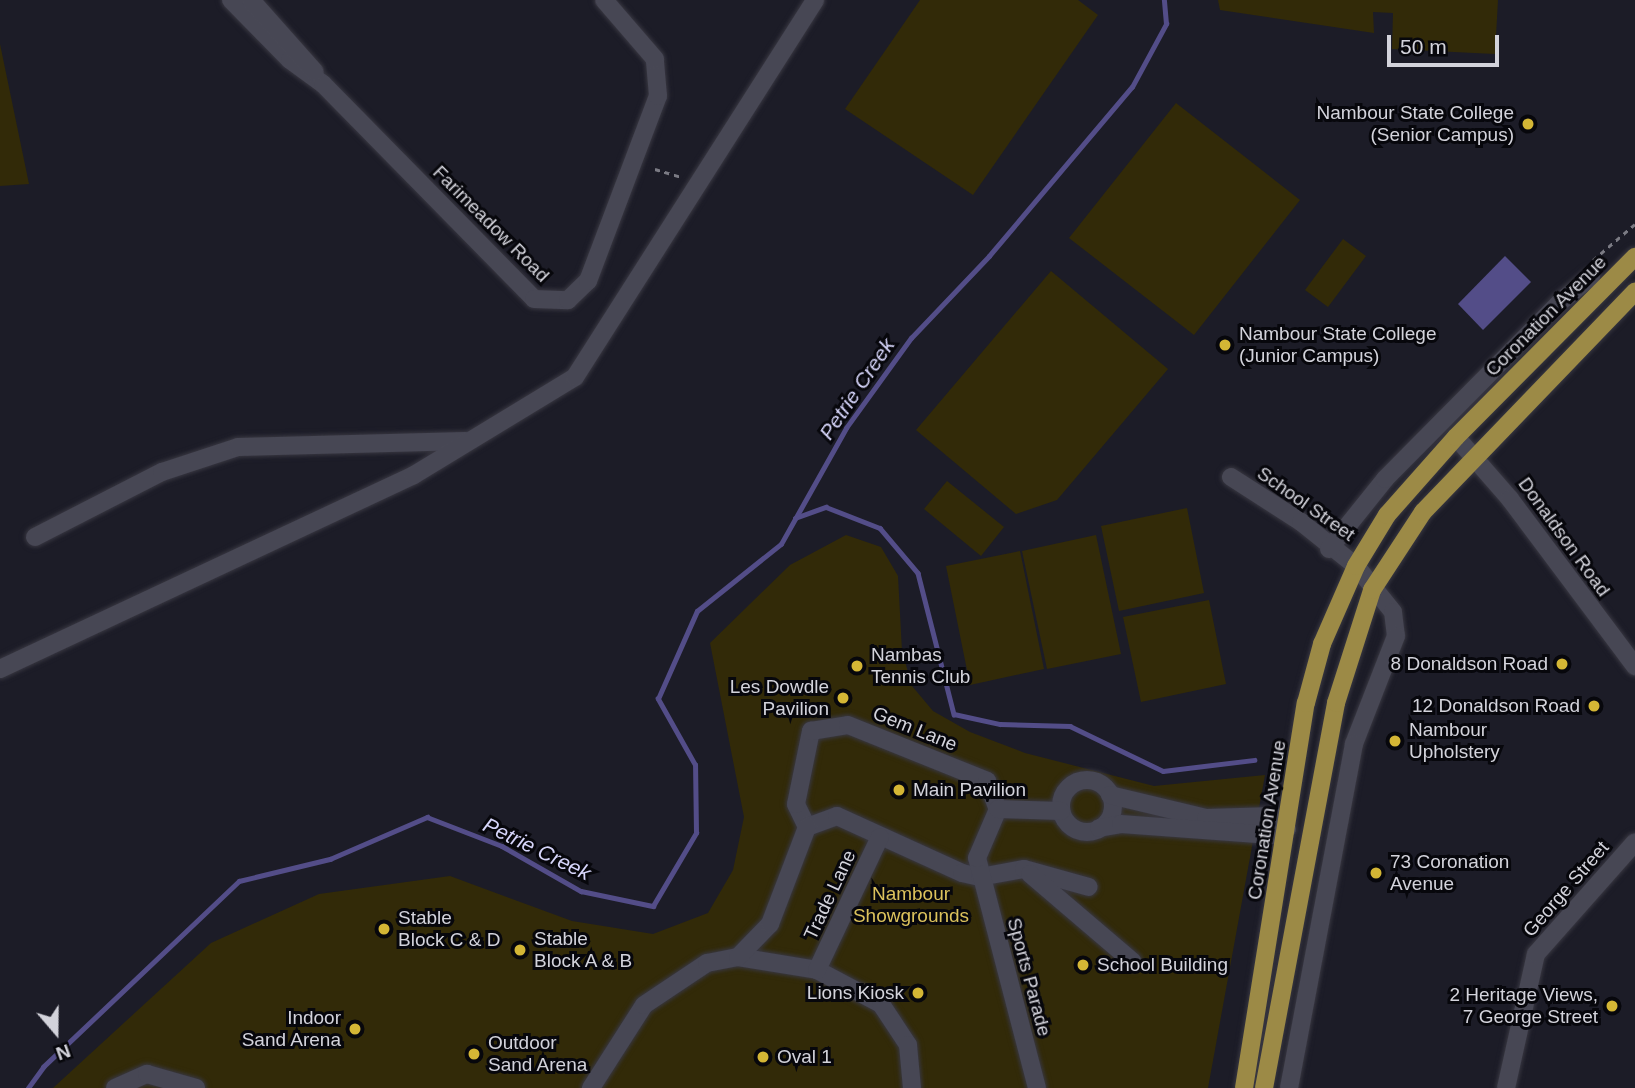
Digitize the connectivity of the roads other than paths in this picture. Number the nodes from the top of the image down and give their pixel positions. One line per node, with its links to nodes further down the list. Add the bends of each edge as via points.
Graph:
1 (232, 0): 5 (street, Farimeadow Road, via 290,60)
2 (251, 0): 5 (street, via 302,52)
3 (604, 0): 5 (street, Farimeadow Road, via 655,59 658,96 588,281 568,300 534,299)
4 (815, 0): 10 (street, via 575,377)
5 (323, 84)
6 (1635, 257): 9 (main road, Coronation Avenue)
7 (1591, 277): 14 (street, via 1560,302 1385,479)
8 (1635, 292): 11 (main road)
9 (1456, 436): 11 (street, Donaldson Road); 15 (main road, Coronation Avenue, via 1387,516)
10 (469, 441): 13 (street, via 238,447 162,472); 18 (street, via 414,475)
11 (1475, 455): 16 (main road, via 1423,512); 17 (street, Donaldson Road)
12 (1231, 477): 14 (street, School Street, via 1301,522)
13 (35, 537)
14 (1329, 549): 15 (street, School Street)
15 (1356, 566): 16 (street); 24 (main road, Coronation Avenue, via 1322,644 1306,703)
16 (1372, 590): 25 (main road, via 1336,703); 41 (street, via 1393,612 1396,636 1354,744)
17 (1635, 666)
18 (0, 669)
19 (1110, 795): 21 (street, via 1099,783 1083,780 1063,795); 23 (street, via 1110,817); 24 (street, via 1206,818 1273,816)
20 (998, 809): 21 (street); 22 (street, Gem Lane, via 988,781 848,725 811,731 796,804); 29 (street, Sports Parade, via 977,858)
21 (1061, 811): 23 (street, via 1076,829)
22 (807, 827): 26 (street, via 837,816); 31 (street, via 770,924)
23 (1100, 828): 24 (street, via 1121,824 1271,835)
24 (1287, 829): 25 (street); 39 (main road, Coronation Avenue)
25 (1312, 832): 40 (main road)
26 (880, 838): 29 (street); 33 (street, Trade Lane)
27 (1635, 842): 42 (street, George Street, via 1536,954)
28 (1024, 869): 29 (street); 30 (street); 32 (street)
29 (980, 877): 38 (street, Sports Parade)
30 (1089, 887)
31 (738, 957): 33 (street); 36 (street, via 707,963 644,1005)
32 (1133, 962)
33 (817, 970): 37 (street, via 881,1004 908,1045)
34 (115, 1088): 35 (street, via 147,1074)
35 (196, 1088)
36 (591, 1088)
37 (912, 1088)
38 (1037, 1088)
39 (1244, 1088)
40 (1264, 1088)
41 (1289, 1088)
42 (1506, 1088)

